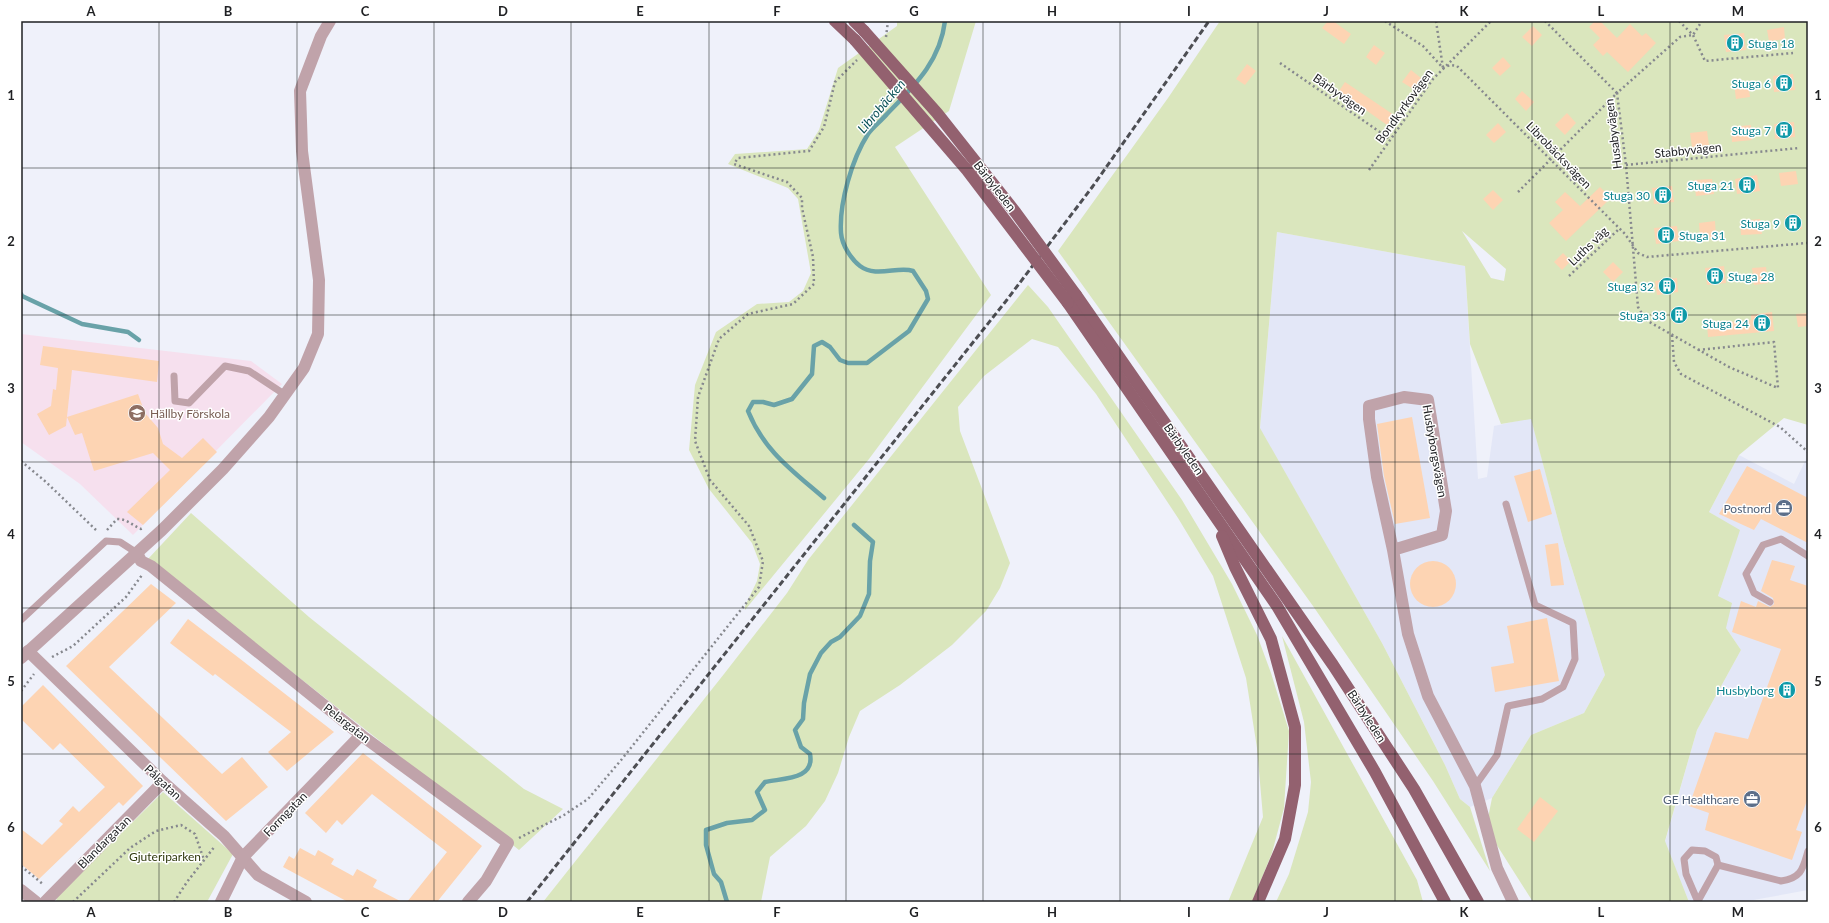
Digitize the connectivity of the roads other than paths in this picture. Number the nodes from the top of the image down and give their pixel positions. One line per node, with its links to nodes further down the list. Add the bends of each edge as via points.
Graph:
1 (330, 21): 6 (street, via 321,36 300,91 302,151 319,280 318,334 304,368)
2 (835, 21): 4 (main road, Bärbyleden, bridge, via 855,40 967,170)
3 (854, 21): 4 (main road, Bärbyleden, bridge, via 938,113 1016,213)
4 (1072, 299): 8 (main road, Bärbyleden); 29 (main road, Bärbyleden, via 1333,665 1414,789)
5 (174, 376): 6 (lane, via 175,401 189,403 225,366 248,371)
6 (284, 394): 10 (street, via 269,417 223,469)
7 (1506, 504): 17 (lane, via 1535,605 1572,623 1575,659 1563,687 1542,699 1508,706 1497,755)
8 (1213, 514): 27 (main road, via 1235,567 1271,639 1295,727 1295,785 1285,839); 28 (main road, Bärbyleden, via 1277,606 1375,772)
9 (1393, 550): 9 (street, Husbyborgsvägen, via 1377,477 1369,406 1404,397 1428,400 1446,511 1442,535); 17 (street, Husbyborgsvägen, via 1408,634 1428,696)
10 (137, 553): 13 (lane, via 120,542 106,541); 14 (street); 15 (street, Pelargatan, via 141,561 151,566)
11 (1808, 556): 12 (lane, via 1782,539 1763,545 1746,574 1754,593)
12 (1770, 602)
13 (21, 620)
14 (25, 654): 16 (street, Pålgatan, via 43,665)
15 (361, 735): 19 (street, Formgatan); 26 (street, Pelargatan, via 508,843 486,880)
16 (163, 782): 19 (street, Pålgatan, via 224,836); 22 (street, Blandargatan)
17 (1475, 786): 30 (street, Husbyborgsvägen, via 1497,868)
18 (1808, 851): 20 (lane, via 1802,870 1787,880 1765,878)
19 (243, 857): 24 (street, Formgatan); 25 (street, Pålgatan, via 258,875)
20 (1718, 865): 31 (lane); 31 (lane, via 1716,857 1705,851 1692,850 1684,859 1686,874)
21 (21, 890): 23 (street)
22 (49, 898)
23 (36, 902)
24 (221, 902)
25 (306, 902)
26 (468, 902)
27 (1258, 902)
28 (1445, 902)
29 (1478, 902)
30 (1513, 902)
31 (1698, 902)

